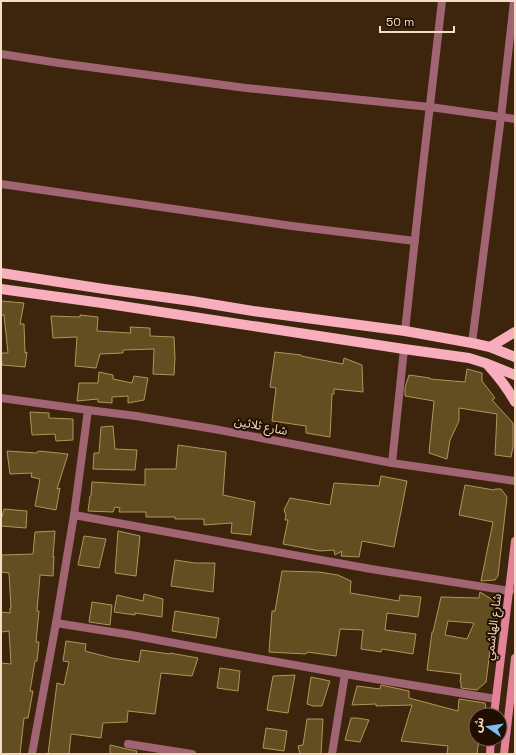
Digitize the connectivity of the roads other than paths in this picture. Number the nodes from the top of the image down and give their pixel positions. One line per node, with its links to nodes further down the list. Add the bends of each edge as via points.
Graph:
1 (442, 1): 4 (street)
2 (514, 1): 5 (street)
3 (1, 54): 4 (street, via 246,88)
4 (430, 107): 5 (street); 8 (street)
5 (501, 117): 6 (street); 15 (street)
6 (515, 119)
7 (1, 184): 8 (street)
8 (415, 241): 13 (street)
9 (1, 273): 11 (main road)
10 (1, 289): 12 (main road)
11 (104, 289): 12 (main road); 13 (main road)
12 (102, 303): 17 (main road)
13 (405, 331): 15 (main road)
14 (515, 332): 16 (main road)
15 (472, 343): 16 (main road)
16 (490, 347): 18 (main road)
17 (404, 349): 19 (main road); 24 (street)
18 (515, 357)
19 (485, 362): 20 (main road); 22 (main road, via 500,378)
20 (515, 375)
21 (1, 398): 23 (street, شارع ثلاثين)
22 (515, 402)
23 (88, 410): 24 (street, شارع ثلاثين, via 206,428); 26 (street)
24 (392, 463): 25 (street, شارع ثلاثين)
25 (515, 481)
26 (74, 515): 28 (street); 29 (street)
27 (515, 541): 28 (main road, شارع الهاشمي)
28 (510, 591): 32 (main road, شارع الهاشمي)
29 (56, 623): 31 (street); 35 (street)
30 (515, 658): 38 (main road)
31 (345, 674): 32 (street); 37 (street)
32 (496, 699): 33 (main road, شارع الهاشمي)
33 (495, 707)
34 (128, 744): 36 (street)
35 (32, 754)
36 (192, 754)
37 (332, 754)
38 (504, 754)

